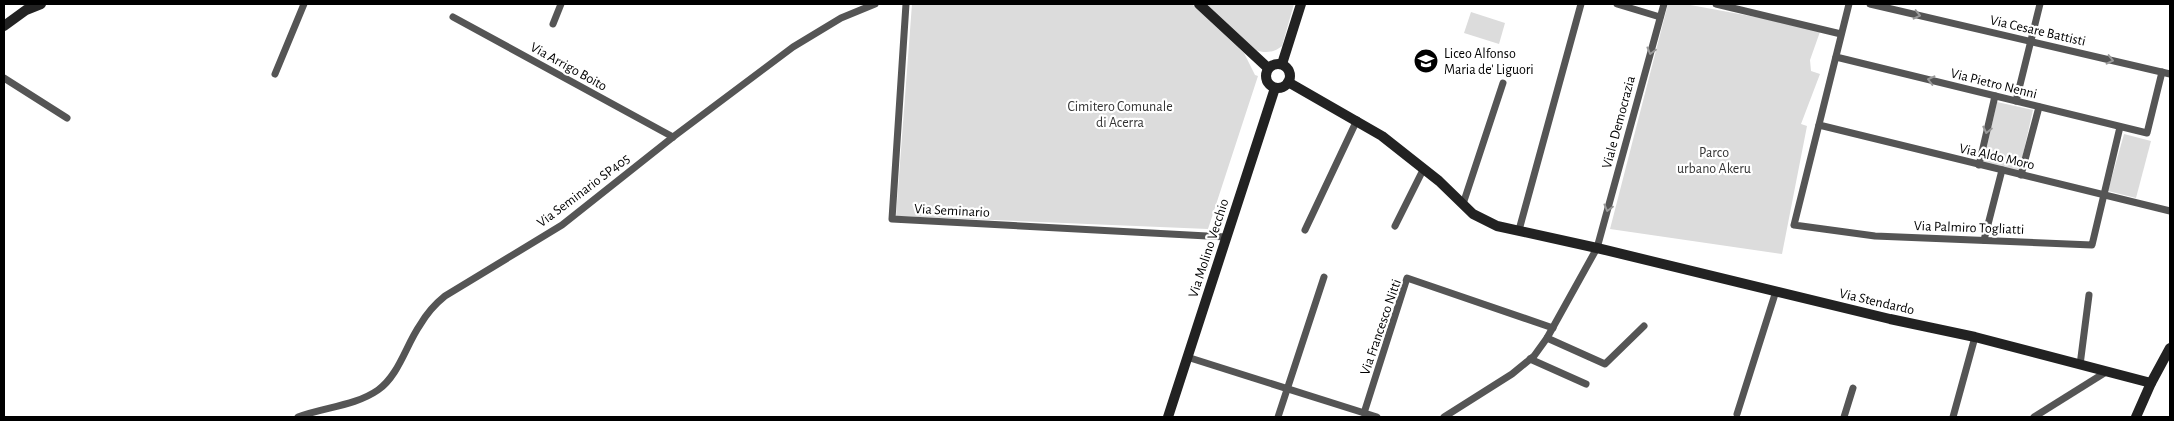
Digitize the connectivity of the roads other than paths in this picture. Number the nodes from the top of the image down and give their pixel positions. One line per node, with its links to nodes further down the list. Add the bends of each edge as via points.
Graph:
1 (41, 4): 18 (street, via 26,10)
2 (304, 4): 25 (street)
3 (561, 4): 17 (street)
4 (875, 4): 38 (street, Via Seminario SP405, via 841,18 792,47)
5 (906, 4): 49 (street, Via Seminario, via 892,219)
6 (1199, 4): 23 (street)
7 (1301, 4): 22 (street)
8 (1581, 4): 48 (street)
9 (1617, 4): 16 (street)
10 (1664, 4): 16 (street, Viale Democrazia)
11 (1716, 4): 19 (street)
12 (1849, 4): 19 (street)
13 (1870, 4): 20 (street, Via Cesare Battisti, one-way to 20)
14 (2040, 4): 20 (street)
15 (453, 16): 38 (street, Via Arrigo Boito)
16 (1660, 17): 51 (street, Viale Democrazia, one-way to 51)
17 (553, 24)
18 (4, 26)
19 (1841, 34): 21 (street)
20 (2031, 42): 24 (street, Via Cesare Battisti, one-way to 24); 32 (street)
21 (1836, 57): 31 (street, Via Pietro Nenni, one-way to 21); 36 (street)
22 (1282, 64): 23 (street); 28 (street, via 1289,70)
23 (1268, 68): 30 (street, via 1266,80)
24 (2162, 72): 26 (street, Via Cesare Battisti); 37 (street, Via Pietro Nenni, via 2147,133)
25 (275, 74)
26 (2170, 74)
27 (4, 78): 34 (street)
28 (1288, 82): 30 (street); 35 (street, Via Stendardo)
29 (1503, 83): 44 (street)
30 (1275, 88): 49 (street, Via Molino Vecchio)
31 (1995, 96): 32 (street, Via Pietro Nenni); 39 (street, one-way to 39)
32 (2016, 101): 33 (street, Via Pietro Nenni)
33 (2039, 107): 37 (street, Via Pietro Nenni); 42 (street)
34 (67, 118)
35 (1357, 120): 40 (street, Via Stendardo); 47 (street)
36 (1819, 125): 39 (street, Via Aldo Moro); 50 (street, Via Palmiro Togliatti, via 1794,225 1875,236)
37 (2120, 127): 43 (street)
38 (673, 136): 70 (street, Via Seminario SP405, via 562,224 433,306 396,370 381,388 358,401)
39 (1979, 165): 41 (street, Via Aldo Moro)
40 (1424, 168): 44 (street, Via Stendardo); 46 (street)
41 (2002, 170): 42 (street, Via Aldo Moro); 50 (street)
42 (2021, 175): 43 (street, Via Aldo Moro)
43 (2104, 194): 45 (street, Via Aldo Moro); 50 (street, Via Palmiro Togliatti, via 2092,245)
44 (1463, 204): 48 (street, Via Stendardo, via 1481,220)
45 (2170, 211)
46 (1394, 226)
47 (1305, 230)
48 (1520, 230): 51 (street, Via Stendardo)
49 (1226, 237): 60 (street, Via Molino Vecchio)
50 (1984, 240)
51 (1598, 248): 53 (street, Via Stendardo); 56 (street, Viale Democrazia)
52 (1324, 277): 67 (street)
53 (1776, 291): 57 (street, Via Stendardo); 69 (street)
54 (2089, 295): 62 (street)
55 (1644, 326): 58 (street, via 1605,364)
56 (1553, 328): 58 (street, Viale Democrazia); 68 (street, Via Francesco Nitti, via 1407,278)
57 (1974, 337): 62 (street, Via Stendardo); 76 (street)
58 (1547, 338): 61 (street, Viale Democrazia)
59 (2170, 352): 64 (street)
60 (1187, 357): 67 (street); 71 (street, Via Molino Vecchio)
61 (1530, 359): 65 (street); 74 (street, Viale Democrazia)
62 (2080, 365): 63 (street, Via Stendardo)
63 (2106, 372): 64 (street, Via Stendardo); 77 (street)
64 (2150, 383): 78 (street)
65 (1586, 384)
66 (1854, 388): 75 (street)
67 (1287, 389): 68 (street); 72 (street)
68 (1364, 413): 73 (street)
69 (1737, 414)
70 (298, 417)
71 (1168, 417)
72 (1278, 417)
73 (1377, 417)
74 (1444, 417)
75 (1844, 417)
76 (1953, 417)
77 (2034, 417)
78 (2136, 417)

